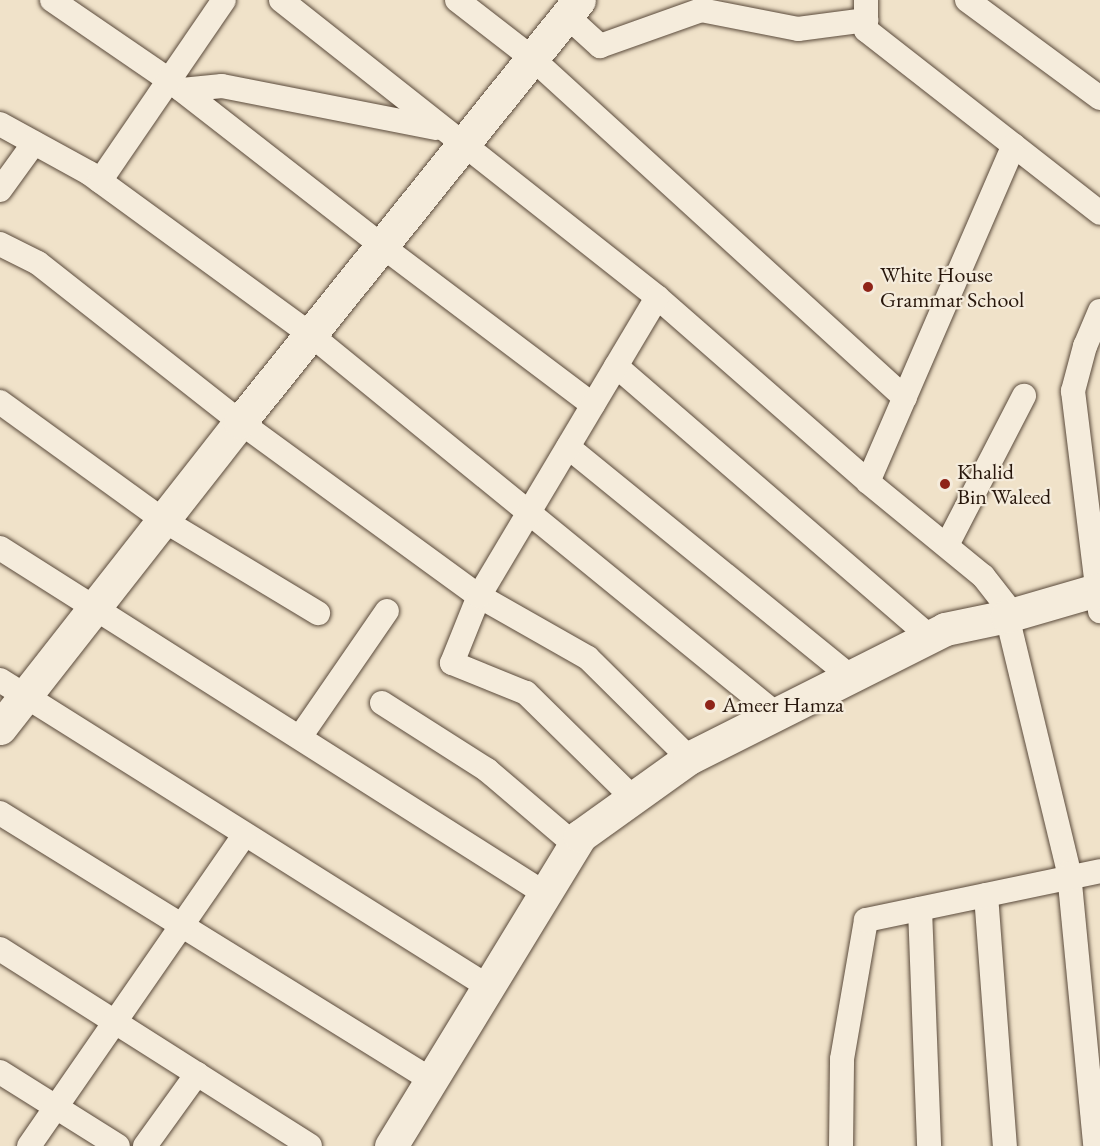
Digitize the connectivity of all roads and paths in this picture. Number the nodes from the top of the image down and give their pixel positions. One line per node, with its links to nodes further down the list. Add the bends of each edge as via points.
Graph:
1 (52, 0): 9 (street)
2 (224, 0): 9 (street)
3 (281, 0): 12 (street)
4 (457, 0): 8 (street)
5 (967, 0): 10 (street)
6 (573, 8): 7 (street, via 600,46 701,10 798,29); 8 (street)
7 (866, 10): 14 (street, via 866,30)
8 (533, 58): 12 (street); 25 (street)
9 (176, 85): 12 (street, via 222,86); 15 (street); 19 (street)
10 (1100, 98)
11 (0, 124): 13 (street)
12 (452, 138): 19 (street); 20 (street)
13 (34, 143): 15 (street); 16 (street)
14 (1014, 145): 17 (street); 25 (street)
15 (100, 181): 22 (street)
16 (0, 190)
17 (1100, 213)
18 (0, 244): 28 (street, via 38,263)
19 (382, 246): 22 (street); 27 (street)
20 (657, 297): 23 (street); 30 (street)
21 (1100, 311): 36 (street, via 1085,346 1073,391)
22 (311, 335): 28 (street); 31 (street)
23 (616, 366): 27 (street); 41 (street)
24 (1024, 396): 33 (street)
25 (905, 398): 30 (street)
26 (0, 402): 32 (street)
27 (593, 405): 29 (street)
28 (240, 422): 32 (street); 35 (street)
29 (568, 447): 31 (street); 42 (street)
30 (868, 482): 33 (street)
31 (529, 513): 35 (street); 45 (street)
32 (163, 520): 37 (street); 39 (street)
33 (947, 545): 40 (street, via 982,576)
34 (0, 548): 37 (street)
35 (479, 596): 48 (street, via 588,658); 49 (street, via 452,663 526,693)
36 (1099, 597): 40 (street)
37 (95, 606): 43 (street); 47 (street)
38 (387, 611): 47 (street)
39 (318, 613)
40 (1010, 615): 41 (street, via 945,629); 54 (street)
41 (930, 637): 42 (street)
42 (851, 677): 45 (street)
43 (12, 688): 46 (street); 51 (street)
44 (382, 703): 52 (street, via 487,770)
45 (776, 714): 48 (street)
46 (0, 729)
47 (300, 737): 55 (street)
48 (689, 758): 49 (street)
49 (633, 798): 52 (street)
50 (0, 813): 58 (street)
51 (245, 834): 58 (street); 60 (street)
52 (574, 844): 55 (street)
53 (1100, 871): 54 (street)
54 (1069, 878): 56 (street); 66 (street)
55 (544, 893): 60 (street)
56 (986, 895): 57 (street); 74 (street)
57 (920, 909): 72 (street, via 866,920 842,1059); 73 (street)
58 (182, 925): 61 (street); 64 (street)
59 (0, 950): 61 (street)
60 (487, 986): 64 (street)
61 (115, 1022): 63 (street); 65 (street)
62 (0, 1072): 65 (street)
63 (197, 1074): 69 (street); 70 (street)
64 (430, 1079): 71 (street)
65 (56, 1107): 67 (street); 68 (street)
66 (1094, 1145)
67 (29, 1146)
68 (118, 1146)
69 (145, 1146)
70 (310, 1146)
71 (391, 1146)
72 (841, 1146)
73 (929, 1146)
74 (1005, 1146)

